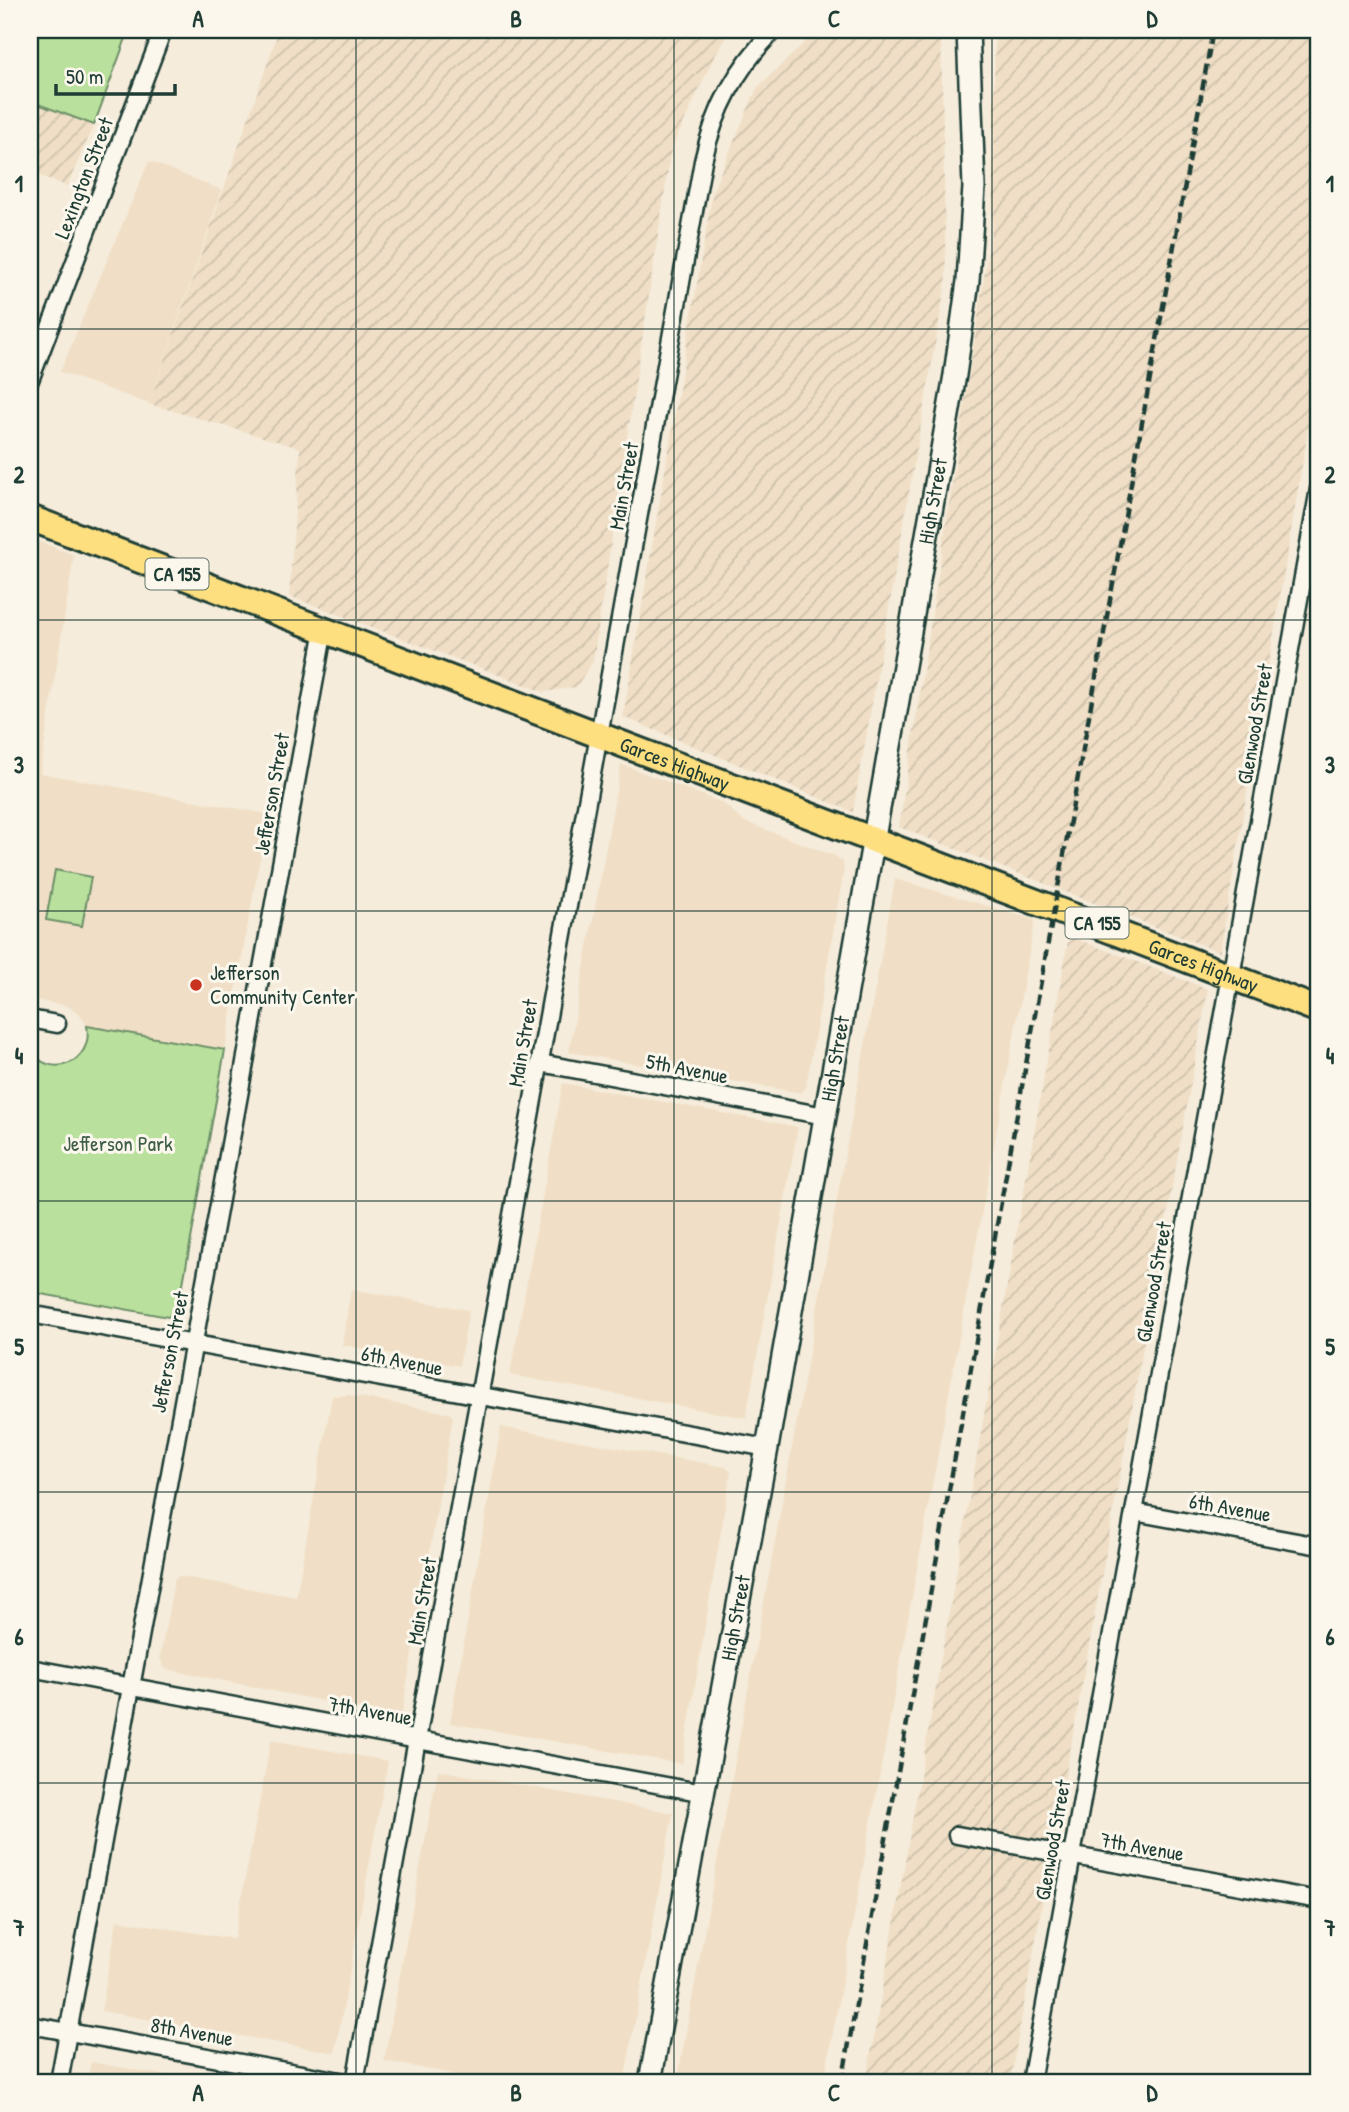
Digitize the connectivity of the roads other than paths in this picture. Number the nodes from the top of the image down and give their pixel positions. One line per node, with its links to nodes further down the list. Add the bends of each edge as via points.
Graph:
1 (163, 30): 4 (street, Lexington Street)
2 (774, 30): 8 (street, Main Street, via 736,74 708,143)
3 (968, 30): 9 (main road, High Street, via 974,187 968,281)
4 (30, 380)
5 (1319, 497): 10 (street, Glenwood Street)
6 (30, 518): 7 (main road, Garces Highway / CA 155)
7 (324, 629): 8 (main road, Garces Highway / CA 155); 17 (street, Jefferson Street)
8 (600, 735): 9 (main road, Garces Highway / CA 155); 14 (street, Main Street)
9 (873, 839): 10 (main road, Garces Highway / CA 155); 15 (main road, High Street)
10 (1231, 975): 11 (main road, Garces Highway / CA 155); 20 (street, Glenwood Street)
11 (1319, 1010)
12 (30, 1019): 13 (street)
13 (57, 1024)
14 (540, 1063): 15 (street, 5th Avenue); 18 (street, Main Street)
15 (825, 1116): 19 (main road, High Street)
16 (30, 1314): 17 (street, 6th Avenue)
17 (193, 1344): 18 (street, 6th Avenue); 23 (street, Jefferson Street)
18 (480, 1397): 19 (street, 6th Avenue); 24 (street, Main Street)
19 (767, 1448): 25 (main road, High Street)
20 (1134, 1512): 21 (street, 6th Avenue); 27 (street, Glenwood Street)
21 (1319, 1546)
22 (30, 1668): 23 (street, 7th Avenue)
23 (130, 1688): 24 (street, 7th Avenue); 30 (street, Jefferson Street)
24 (417, 1741): 25 (street, 7th Avenue); 33 (street, Main Street)
25 (704, 1793): 34 (main road, High Street)
26 (957, 1835): 27 (street, 7th Avenue)
27 (1072, 1856): 28 (street, 7th Avenue); 35 (street, Glenwood Street)
28 (1319, 1900)
29 (30, 2025): 30 (street, 8th Avenue)
30 (68, 2032): 31 (street, Jefferson Street); 32 (street, 8th Avenue)
31 (59, 2082)
32 (346, 2082)
33 (355, 2082)
34 (650, 2082)
35 (1031, 2082)

